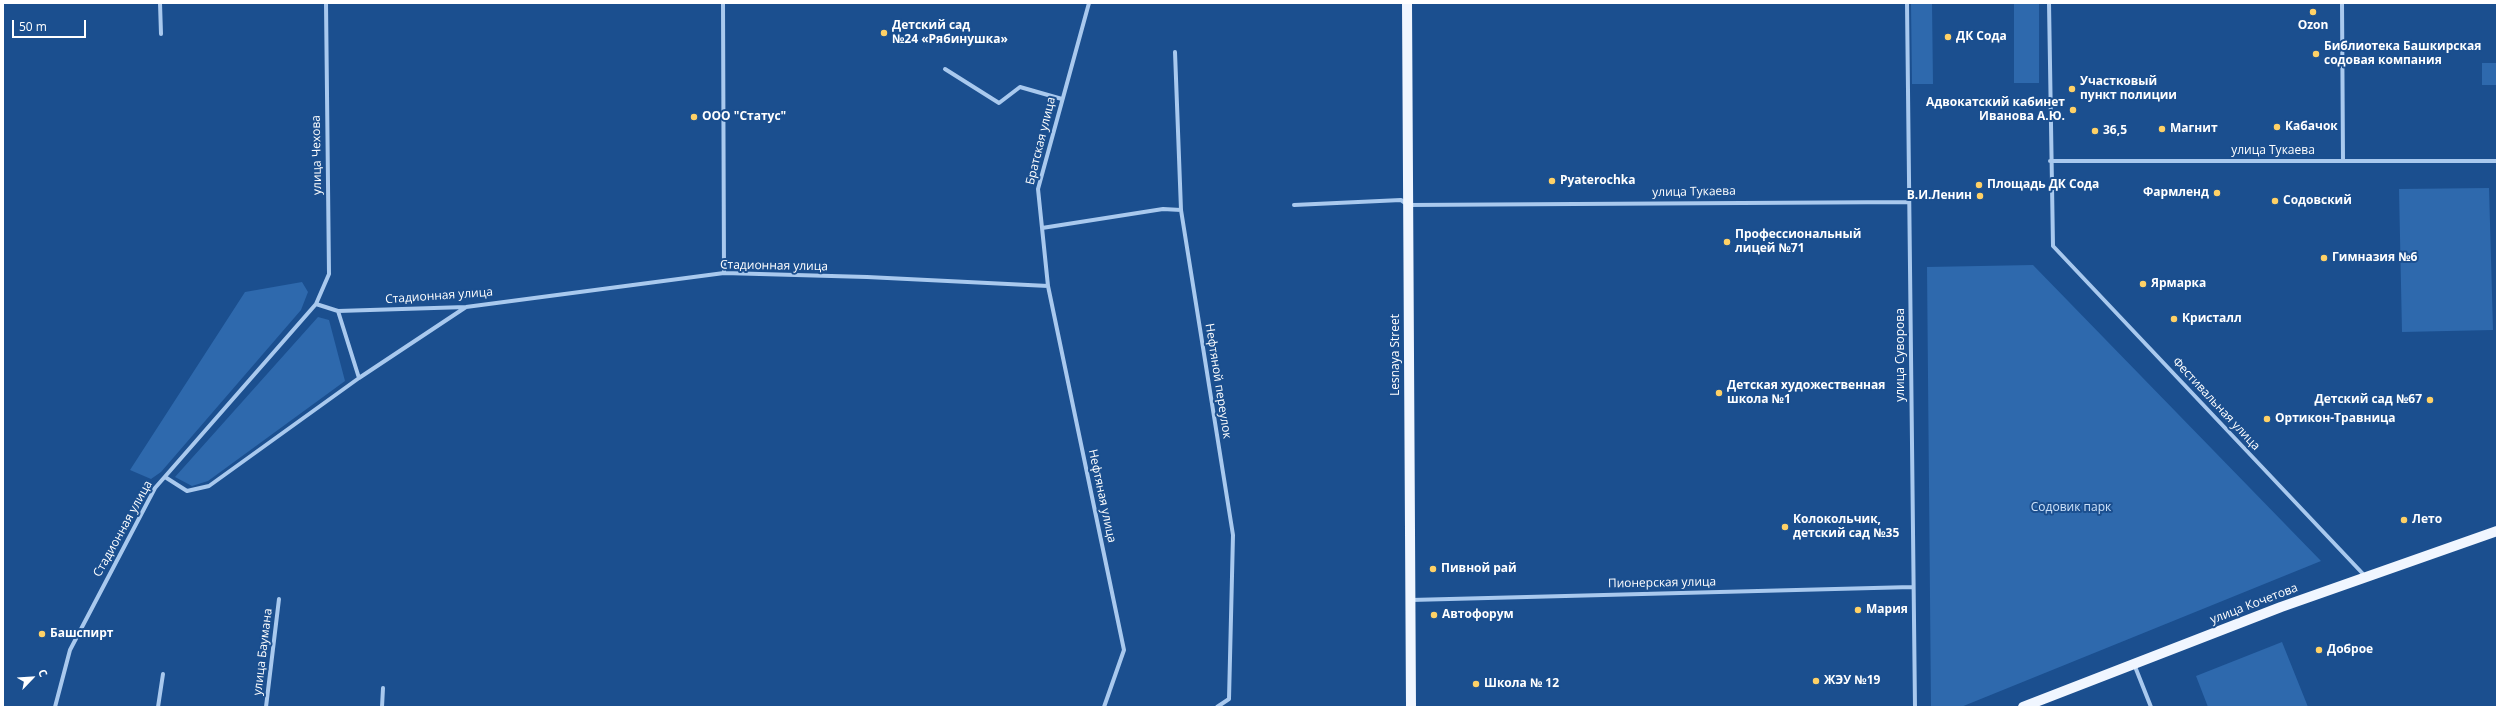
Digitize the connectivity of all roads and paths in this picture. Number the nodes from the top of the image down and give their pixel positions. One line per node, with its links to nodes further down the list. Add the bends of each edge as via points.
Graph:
1 (160, 3): 9 (street)
2 (326, 3): 23 (street, улица Чехова, via 329,274)
3 (723, 3): 21 (street)
4 (1089, 3): 12 (street, Братская улица)
5 (1407, 3): 18 (main road, Lesnaya Street)
6 (1907, 3): 16 (street, улица Суворова)
7 (2049, 3): 15 (street)
8 (2342, 3): 13 (street)
9 (161, 34)
10 (1175, 52): 19 (street, Нефтяной переулок)
11 (945, 69): 12 (street, via 998,103 1020,87)
12 (1062, 99): 20 (street, Братская улица, via 1038,189)
13 (2343, 160): 14 (street, улица Тукаева); 15 (street, улица Тукаева)
14 (2497, 161)
15 (2050, 162): 29 (street, Фестивальная улица, via 2053,246)
16 (1909, 202): 18 (street, улица Тукаева); 30 (street, улица Суворова)
17 (1294, 204): 18 (street, улица Тукаева, via 1401,200)
18 (1408, 205): 32 (main road, Lesnaya Street)
19 (1181, 210): 20 (street, via 1163,209); 41 (street, Нефтяной переулок, via 1233,535 1229,699)
20 (1042, 228): 22 (street, Братская улица)
21 (724, 274): 22 (street, Стадионная улица, via 867,277); 24 (street, Стадионная улица)
22 (1048, 286): 40 (street, Нефтяная улица, via 1124,650)
23 (316, 304): 25 (street, Стадионная улица); 27 (street, Стадионная улица)
24 (466, 307): 25 (street, Стадионная улица); 26 (street)
25 (338, 311): 26 (street)
26 (358, 378): 27 (street, via 209,486 187,491)
27 (165, 477): 36 (street, Стадионная улица, via 155,488 70,650)
28 (2497, 531): 29 (main road, улица Кочетова)
29 (2365, 576): 33 (main road, улица Кочетова)
30 (1912, 588): 32 (street, Пионерская улица); 43 (street, улица Суворова)
31 (279, 599): 38 (street, улица Баумана)
32 (1411, 600): 42 (main road, Lesnaya Street)
33 (2134, 664): 44 (main road, улица Кочетова); 45 (street)
34 (163, 674): 37 (street)
35 (383, 688): 39 (street)
36 (55, 707)
37 (158, 707)
38 (266, 707)
39 (382, 707)
40 (1104, 707)
41 (1217, 707)
42 (1411, 707)
43 (1915, 707)
44 (2023, 707)
45 (2151, 707)

